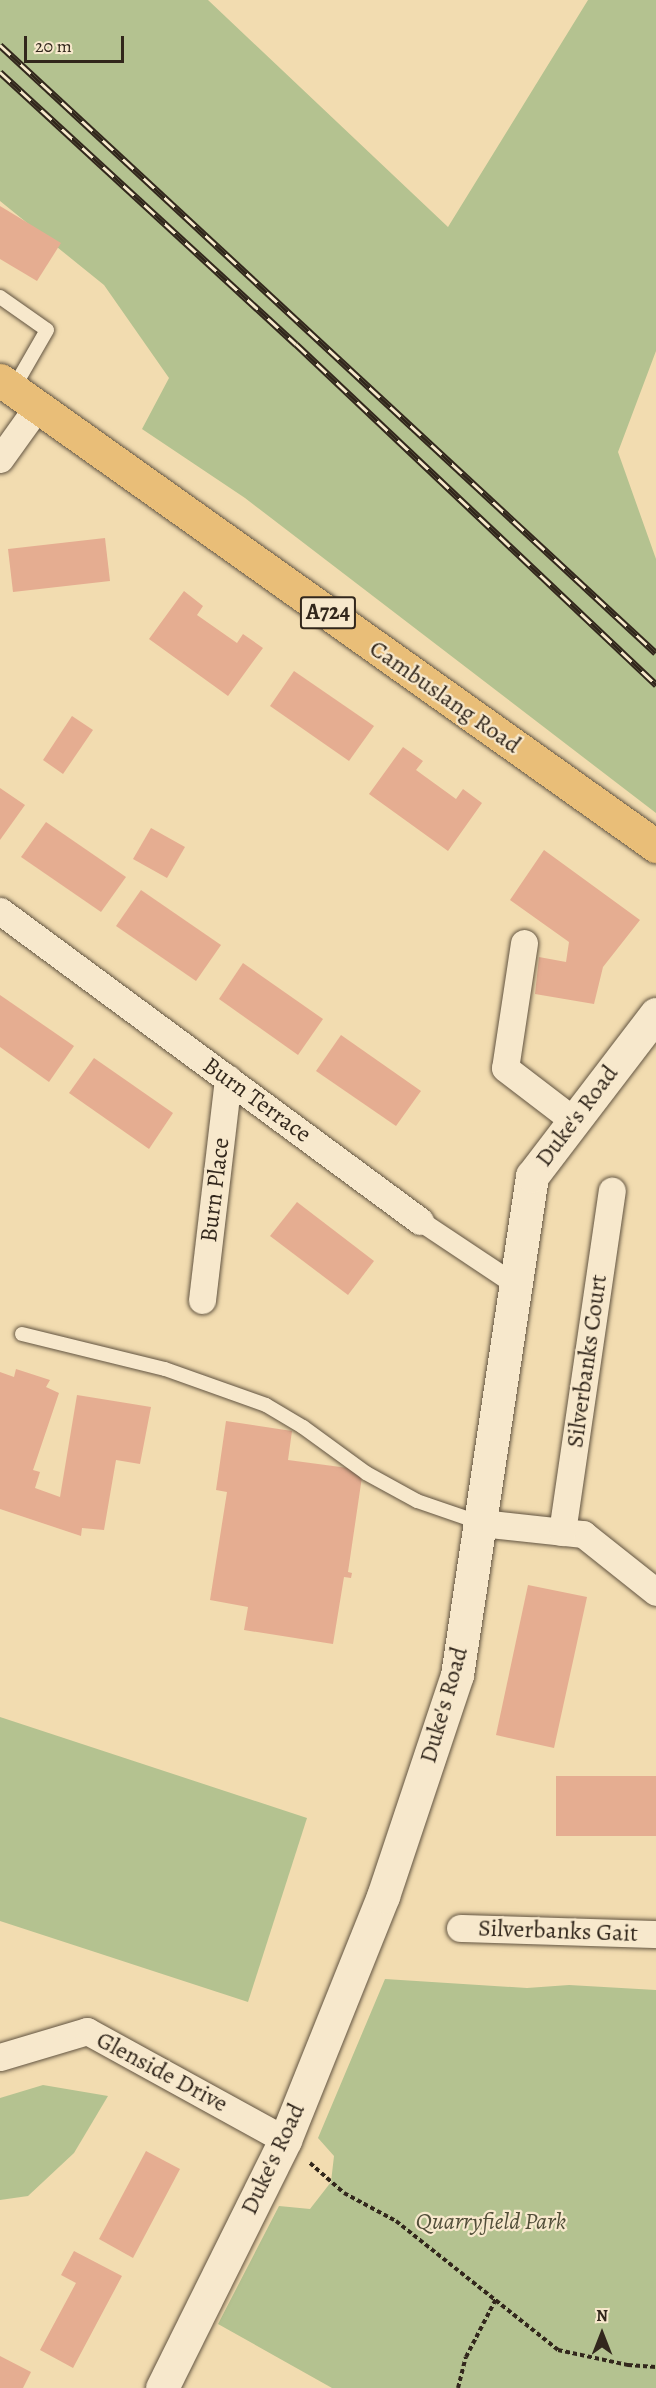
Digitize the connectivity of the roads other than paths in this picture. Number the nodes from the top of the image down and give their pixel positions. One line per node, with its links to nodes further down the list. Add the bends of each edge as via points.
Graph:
1 (0, 297): 2 (lane, via 47,330)
2 (17, 392): 3 (street); 4 (main road, Cambuslang Road / A724)
3 (0, 459)
4 (656, 846)
5 (0, 911): 8 (street, Burn Terrace)
6 (524, 943): 9 (street, via 505,1068)
7 (656, 1014): 9 (main road, Duke's Road)
8 (228, 1079): 11 (street, Burn Terrace); 13 (street, Burn Place)
9 (573, 1120): 12 (main road, Duke's Road, via 532,1176)
10 (612, 1191): 16 (street, Silverbanks Court)
11 (420, 1221): 12 (street, Burn Terrace)
12 (516, 1285): 15 (main road, Duke's Road)
13 (201, 1300)
14 (22, 1334): 15 (lane, via 165,1369 266,1405 303,1426 366,1473 417,1501)
15 (481, 1523): 16 (street); 21 (main road, Duke's Road, via 458,1675 383,1896)
16 (562, 1532): 17 (street, via 583,1534)
17 (656, 1592)
18 (460, 1928): 19 (street, Silverbanks Gait)
19 (656, 1934)
20 (0, 2057): 21 (street, Glenside Drive, via 87,2031)
21 (285, 2140): 22 (main road, Duke's Road)
22 (162, 2388)

